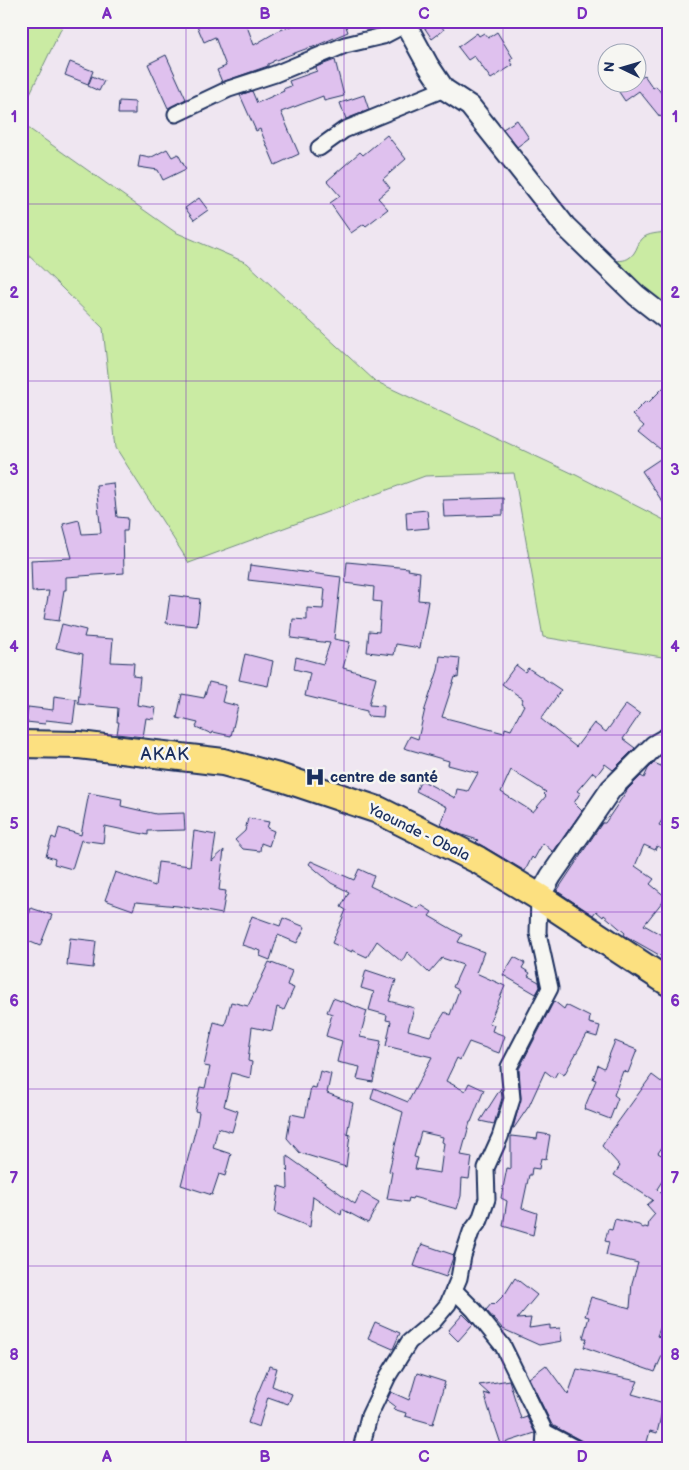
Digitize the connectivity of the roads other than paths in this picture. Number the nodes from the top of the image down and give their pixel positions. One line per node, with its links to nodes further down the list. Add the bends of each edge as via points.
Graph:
1 (405, 22): 2 (street); 3 (street, via 383,36 344,45 229,89)
2 (444, 89): 4 (street, via 344,130); 5 (street, via 470,106 565,226 636,295)
3 (176, 114)
4 (319, 148)
5 (668, 320)
6 (668, 738): 8 (street, via 654,746 611,789)
7 (21, 744): 8 (highway, Yaounde - Obala, via 79,745 223,762 282,778 378,810 478,860)
8 (539, 897): 9 (highway, Yaounde - Obala); 10 (street, via 538,933 550,988 509,1067 512,1098 486,1168 487,1198 480,1220 471,1232)
9 (668, 982)
10 (454, 1290): 11 (street, via 503,1346); 12 (street, via 448,1304 433,1322 409,1342 388,1376 369,1416)
11 (545, 1432): 13 (street); 14 (street)
12 (361, 1449)
13 (544, 1449)
14 (577, 1449)

